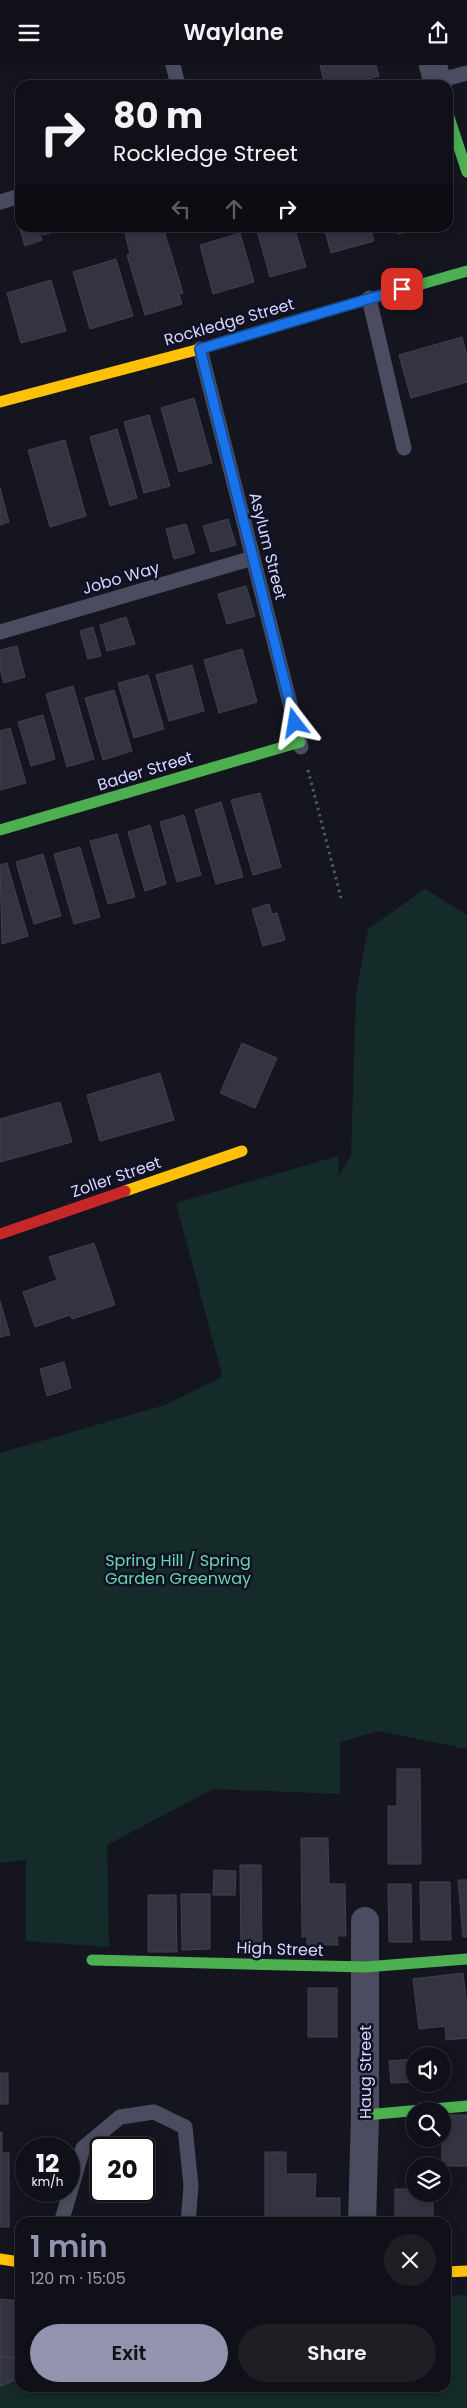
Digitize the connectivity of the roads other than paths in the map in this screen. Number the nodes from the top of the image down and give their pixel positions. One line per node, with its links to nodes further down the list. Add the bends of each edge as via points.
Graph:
1 (173, 65): 4 (lane)
2 (467, 73): 3 (lane)
3 (433, 79)
4 (177, 80)
5 (453, 129): 6 (street)
6 (467, 172)
7 (15, 198): 8 (lane)
8 (0, 202)
9 (467, 271): 10 (street, Rockledge Street)
10 (370, 298): 11 (street, Rockledge Street); 13 (lane)
11 (200, 349): 12 (street, Rockledge Street); 14 (lane, Asylum Street)
12 (0, 402)
13 (404, 448)
14 (253, 558): 15 (lane, Jobo Way); 16 (lane, Asylum Street)
15 (0, 632)
16 (302, 747): 17 (street, Bader Street)
17 (0, 830)
18 (242, 1151): 19 (street, Zoller Street)
19 (0, 1234)
20 (365, 1921): 23 (street, Haug Street)
21 (467, 1959): 23 (street, High Street)
22 (92, 1960): 23 (street, High Street)
23 (365, 1967): 25 (street, Haug Street)
24 (467, 2105): 25 (street)
25 (365, 2115): 28 (street, Haug Street)
26 (63, 2217): 27 (lane, via 83,2148 120,2117 154,2112 185,2127 191,2186)
27 (188, 2217)
28 (362, 2217)
29 (0, 2259): 30 (street)
30 (15, 2261)
31 (467, 2271): 32 (street)
32 (451, 2272)

